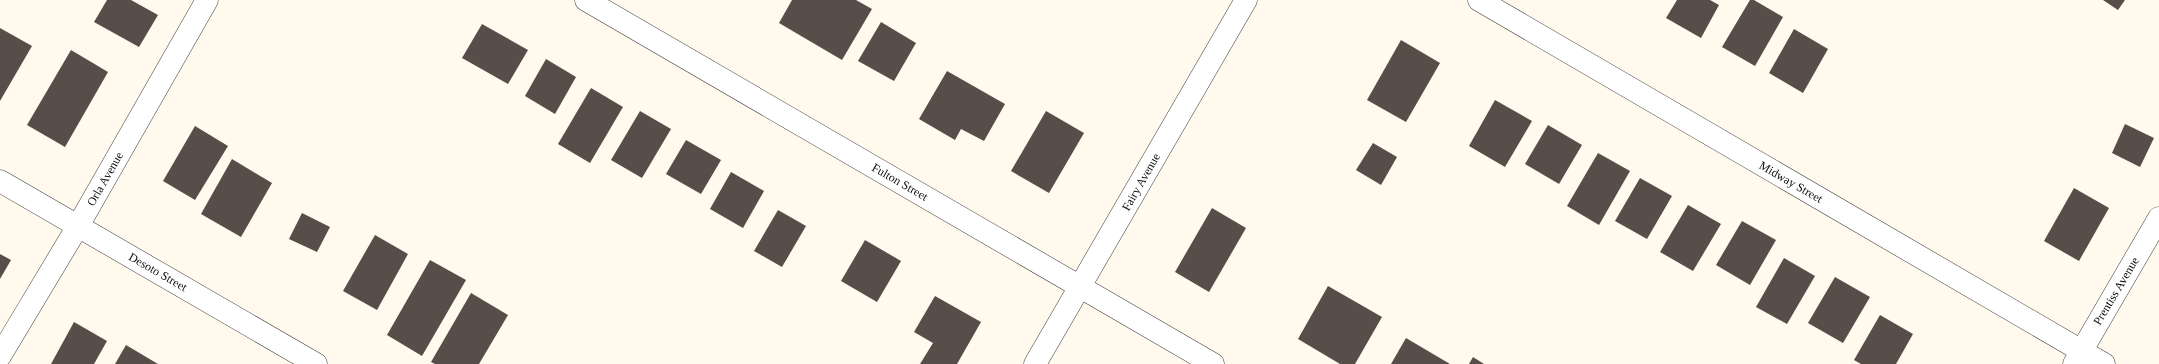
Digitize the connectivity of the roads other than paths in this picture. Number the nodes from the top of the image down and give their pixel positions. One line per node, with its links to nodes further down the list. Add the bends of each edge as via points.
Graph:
1 (207, 0): 7 (street, Orla Avenue)
2 (586, 0): 8 (street, Fulton Street)
3 (1246, 0): 8 (street, Fairy Avenue)
4 (1479, 0): 10 (street, Midway Street)
5 (0, 181): 7 (street, Desoto Street)
6 (2159, 218): 10 (street, Prentiss Avenue)
7 (78, 226): 9 (street, Orla Avenue); 11 (street, Desoto Street)
8 (1081, 287): 12 (street, Fairy Avenue); 13 (street, Fulton Street)
9 (0, 356)
10 (2078, 357): 14 (street, Midway Street)
11 (316, 364)
12 (1035, 364)
13 (1213, 364)
14 (2104, 364)

